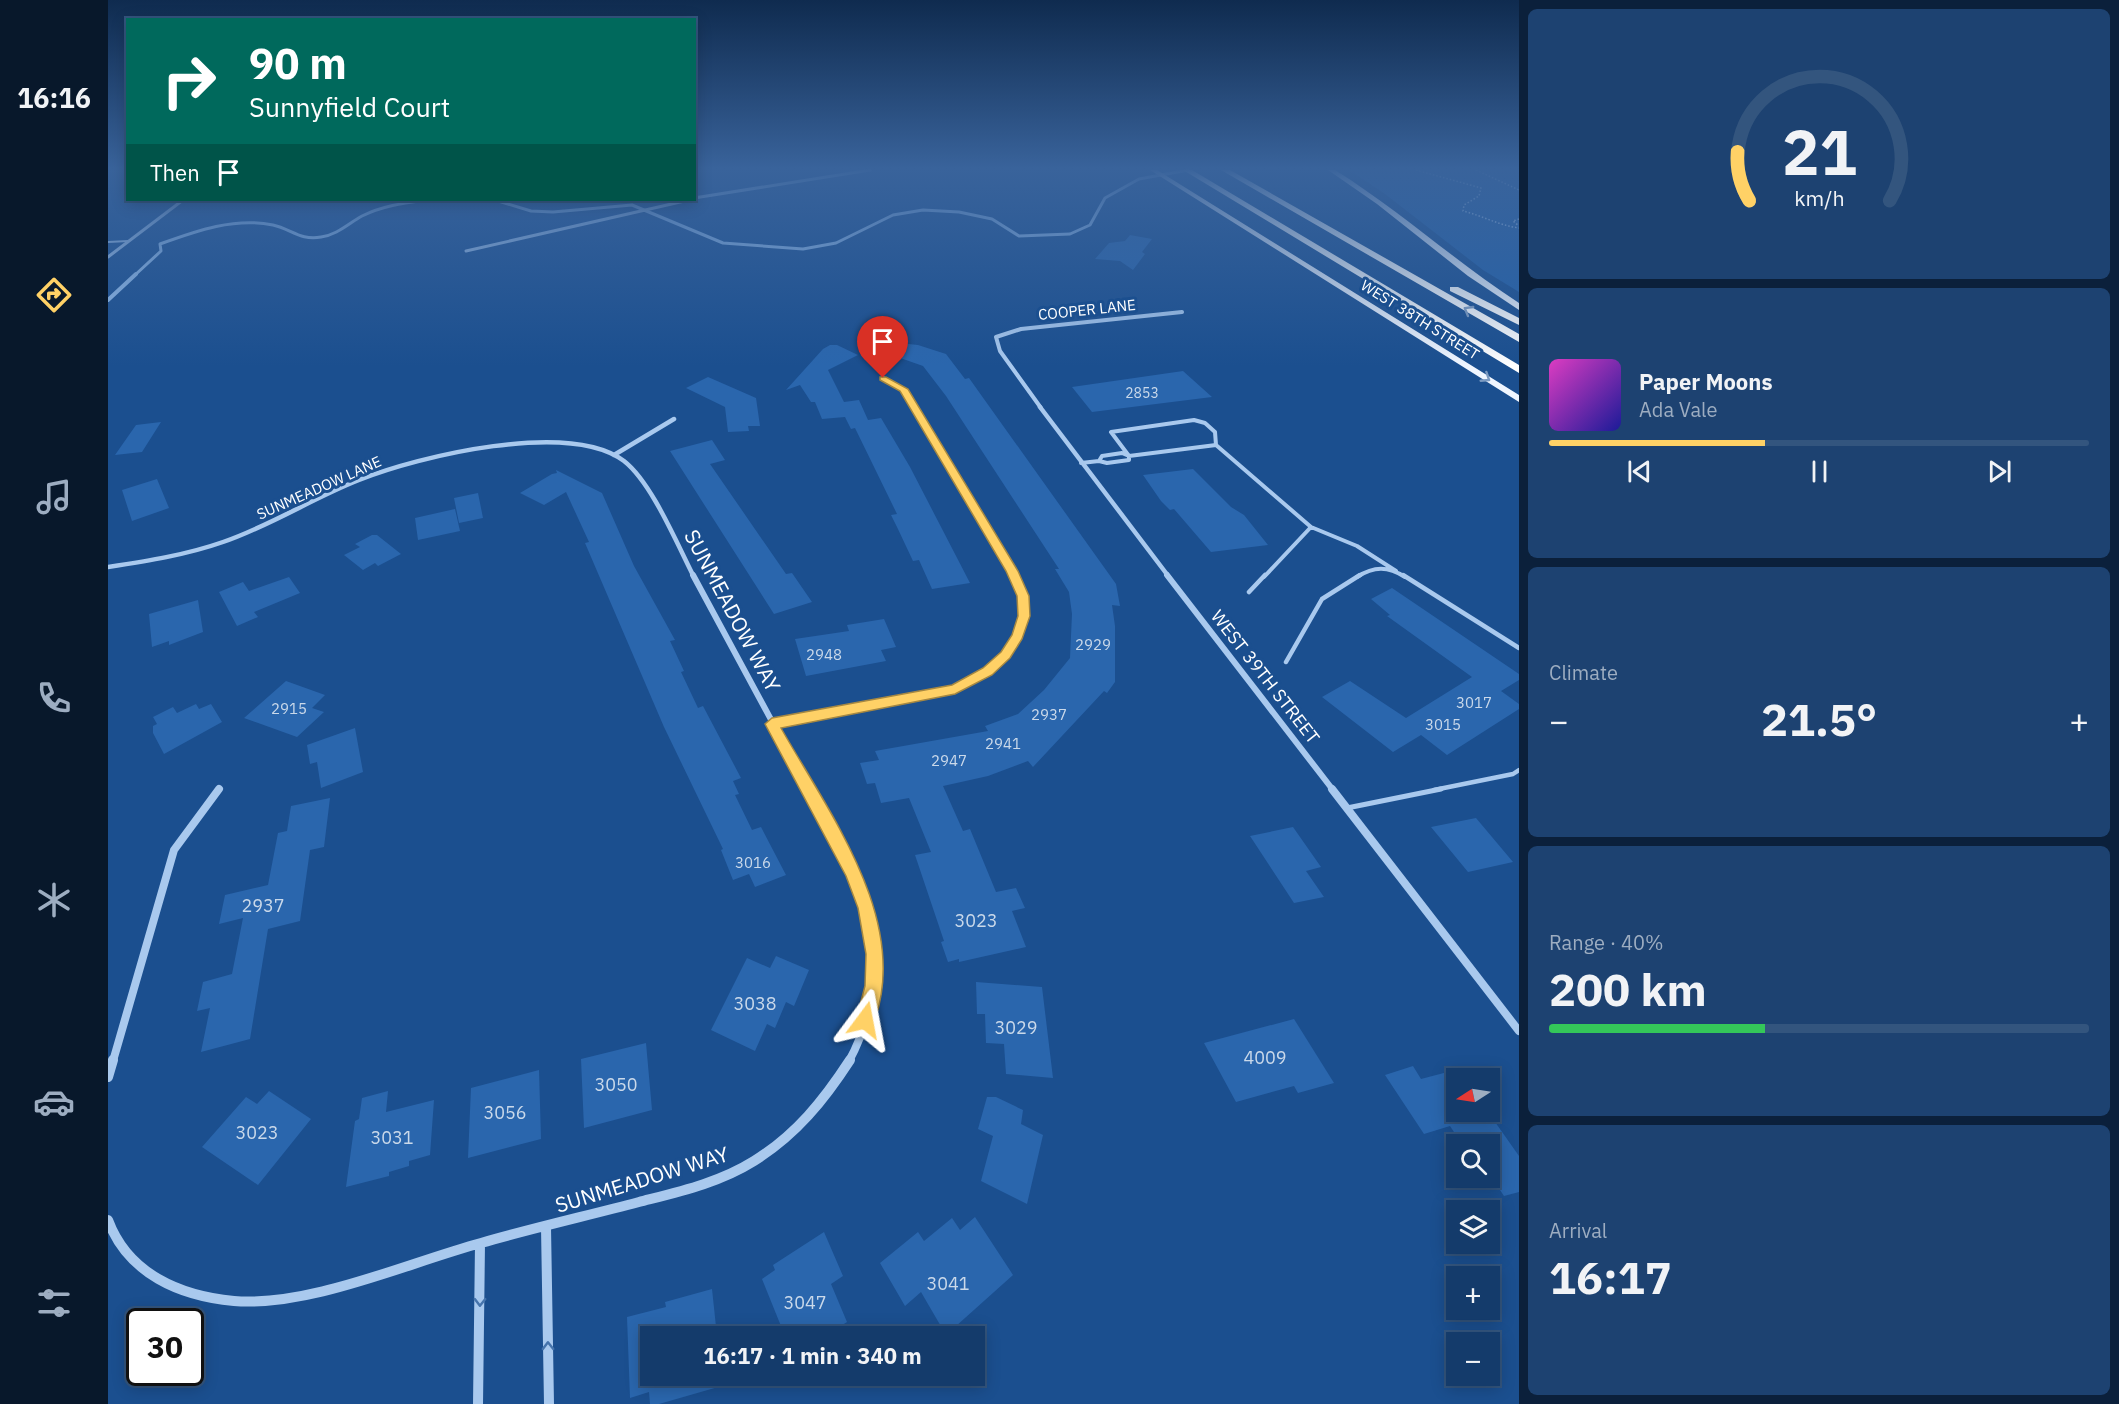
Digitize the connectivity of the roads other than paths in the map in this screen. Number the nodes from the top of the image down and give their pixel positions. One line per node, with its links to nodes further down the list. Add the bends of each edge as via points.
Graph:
1 (135, 236): 8 (street)
2 (530, 236): 10 (street)
3 (1260, 236): 19 (main road, WEST 38TH STREET, one-way to 19)
4 (1296, 236): 17 (highway)
5 (1339, 236): 16 (highway, one-way to 5)
6 (1347, 236): 14 (highway)
7 (1422, 236): 12 (main road)
8 (128, 241): 9 (lane); 11 (street)
9 (108, 242)
10 (466, 251)
11 (108, 257)
12 (1519, 307)
13 (1182, 312): 15 (street, COOPER LANE, via 1021,329)
14 (1519, 322)
15 (996, 337): 25 (street, WEST 39TH STREET, via 1000,351)
16 (1519, 339)
17 (1519, 370)
18 (883, 378): 32 (street, via 903,389 1012,571 1023,596 1023,623 1011,649 1000,661 980,677 955,689)
19 (1519, 399)
20 (674, 419): 22 (street)
21 (1216, 445): 23 (lane); 23 (lane, via 1215,432 1194,420 1111,432); 26 (lane)
22 (614, 455): 27 (street, SUNMEADOW LANE, via 582,446 536,443 426,459 360,479 226,542 161,559); 32 (street, SUNMEADOW WAY, via 640,476)
23 (1129, 456): 24 (lane, via 1102,456); 24 (lane, via 1129,460)
24 (1099, 461): 25 (lane)
25 (1081, 463): 35 (street, WEST 39TH STREET)
26 (1311, 527): 28 (lane, via 1357,546); 29 (lane)
27 (108, 567)
28 (1396, 571): 30 (lane); 31 (lane, via 1371,568 1322,599)
29 (1248, 592)
30 (1519, 648)
31 (1286, 662)
32 (772, 724): 39 (street, SUNMEADOW WAY, via 854,873 870,918 874,986 852,1058 812,1116 760,1159 709,1183)
33 (1519, 770): 35 (lane)
34 (219, 789): 37 (street, via 174,850)
35 (1347, 808): 36 (street, WEST 39TH STREET)
36 (1519, 1031)
37 (108, 1077)
38 (108, 1221): 40 (street, SUNMEADOW WAY, via 123,1249 147,1274 181,1291 243,1303 304,1296)
39 (546, 1227): 40 (street, SUNMEADOW WAY); 42 (street, one-way to 39)
40 (480, 1244): 41 (street, one-way to 41)
41 (478, 1404)
42 (549, 1404)

